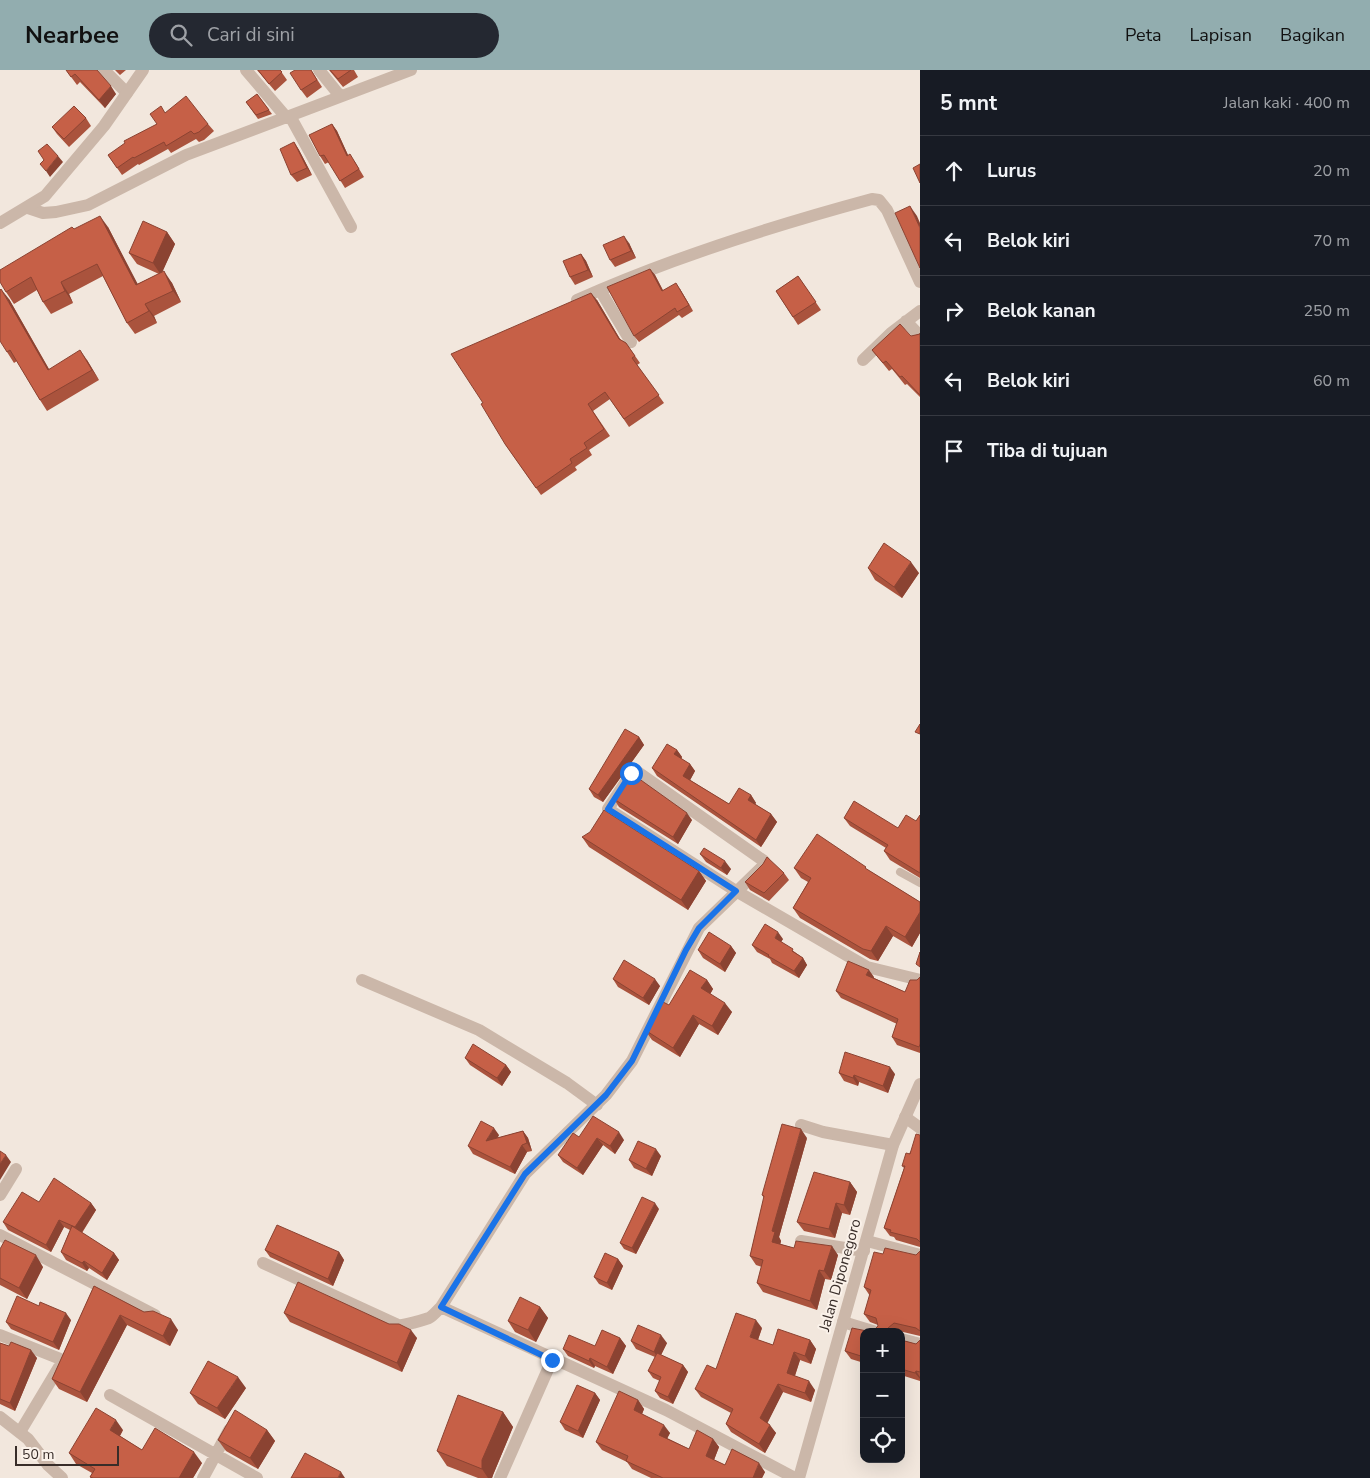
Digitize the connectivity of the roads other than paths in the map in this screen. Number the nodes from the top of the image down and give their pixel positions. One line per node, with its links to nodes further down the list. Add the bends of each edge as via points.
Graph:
1 (104, 70): 6 (street)
2 (143, 70): 6 (street)
3 (246, 70): 8 (street)
4 (319, 70): 7 (street)
5 (411, 70): 7 (street)
6 (127, 93): 9 (street, via 45,196)
7 (340, 96): 8 (street)
8 (288, 117): 9 (street, via 186,155 88,205 43,213); 11 (street)
9 (28, 208): 10 (street)
10 (0, 224)
11 (351, 227)
12 (920, 282): 13 (street, via 888,210 879,200 872,199 697,252)
13 (600, 290): 14 (street); 18 (street)
14 (564, 306)
15 (920, 311): 16 (street)
16 (906, 321): 17 (street); 19 (street)
17 (920, 336)
18 (630, 342)
19 (863, 360)
20 (608, 809): 21 (street); 24 (street); 24 (street, via 631,773 639,773 764,861 763,866)
21 (599, 824)
22 (900, 872): 23 (lane)
23 (920, 883)
24 (736, 891): 26 (street, via 867,967); 28 (street, via 699,928 632,1061)
25 (362, 980): 28 (street, via 479,1030)
26 (920, 980)
27 (920, 1084): 29 (street, Jalan Diponegoro)
28 (597, 1105): 40 (street, via 525,1174)
29 (905, 1117): 31 (street); 32 (street, Jalan Diponegoro)
30 (801, 1125): 32 (street)
31 (920, 1128)
32 (893, 1145): 37 (street, Jalan Diponegoro)
33 (16, 1169): 34 (street)
34 (0, 1195)
35 (0, 1235): 41 (street, via 94,1291)
36 (801, 1241): 37 (street)
37 (865, 1246): 38 (street); 42 (street, Jalan Diponegoro)
38 (920, 1255)
39 (263, 1263): 40 (street, via 398,1325 429,1318)
40 (441, 1307): 47 (street)
41 (155, 1315)
42 (843, 1322): 43 (street); 58 (street, Jalan Diponegoro)
43 (863, 1328)
44 (0, 1335): 51 (street, via 65,1355)
45 (905, 1340): 46 (street)
46 (920, 1344)
47 (552, 1360): 56 (street); 57 (street, via 666,1410)
48 (110, 1395): 52 (street)
49 (0, 1417): 51 (street)
50 (234, 1421): 52 (street)
51 (20, 1432): 53 (street)
52 (217, 1454): 54 (street); 55 (street)
53 (62, 1478)
54 (203, 1478)
55 (257, 1478)
56 (500, 1478)
57 (795, 1478)
58 (800, 1478)

